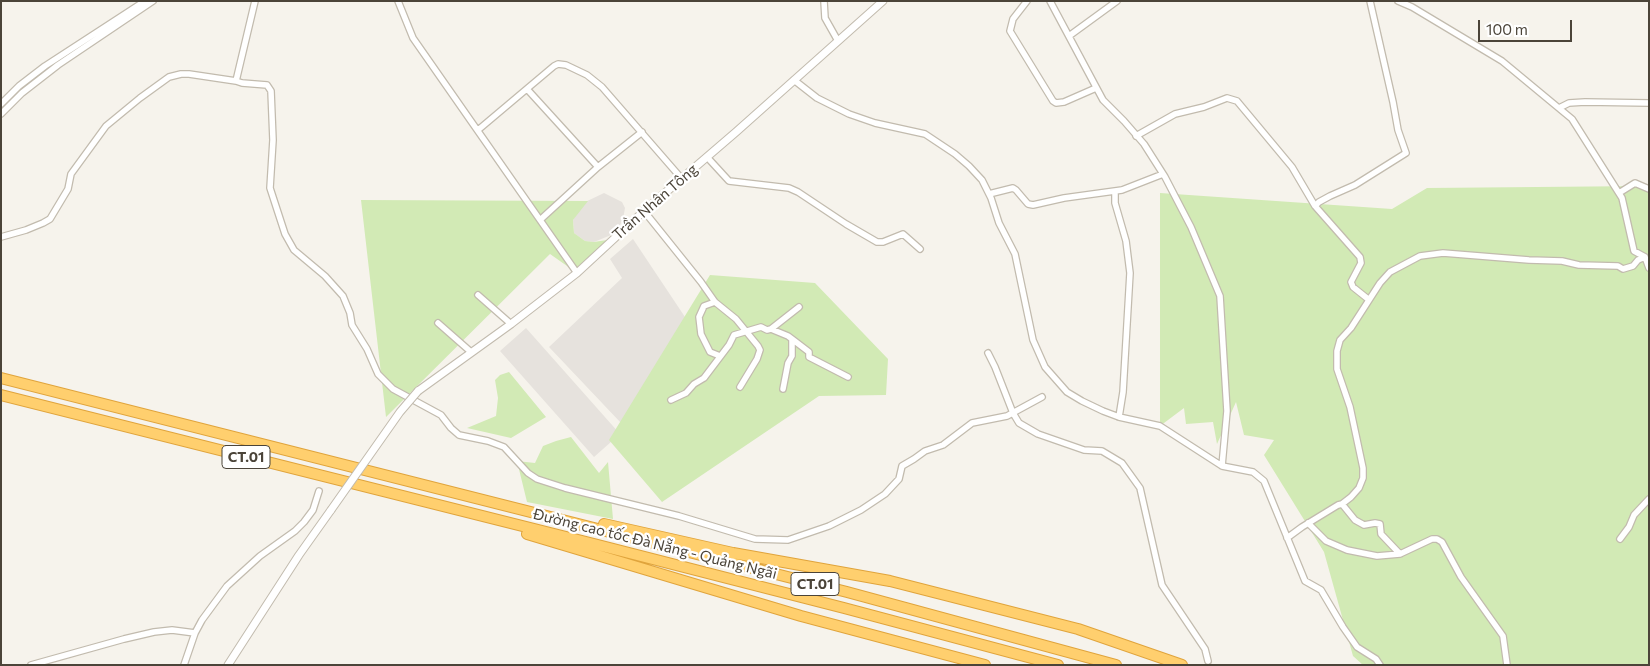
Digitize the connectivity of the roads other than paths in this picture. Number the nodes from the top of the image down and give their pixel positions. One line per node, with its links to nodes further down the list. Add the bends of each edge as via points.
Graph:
1 (145, 1): 19 (street, via 44,66)
2 (153, 1): 21 (street, via 58,65)
3 (255, 1): 15 (street)
4 (398, 1): 22 (street, via 413,38)
5 (824, 1): 13 (street, via 825,18)
6 (883, 1): 13 (street, Trần Nhân Tông)
7 (1027, 1): 16 (street, via 1013,19 1010,31 1053,101 1064,102)
8 (1050, 1): 12 (street)
9 (1370, 1): 33 (street, via 1406,153)
10 (1398, 1): 20 (street, via 1502,61)
11 (1112, 3): 12 (street)
12 (1069, 36): 16 (street)
13 (838, 41): 14 (street, Trần Nhân Tông)
14 (794, 80): 25 (street, Trần Nhân Tông); 32 (street, via 817,98 849,114 925,134 970,166)
15 (236, 81): 36 (street, via 189,74 170,77 106,126 71,174 68,189 50,219); 60 (street, via 270,87 273,140 270,188 285,234 294,250 343,296 352,325 378,374 393,389 441,416 459,435 504,447 537,479 755,539 788,540 829,526 861,510 885,494 899,479 902,466 925,451 943,445 972,423)
16 (1096, 88): 24 (street)
17 (527, 89): 22 (street); 23 (street, via 554,66 566,65 602,87); 26 (street)
18 (1649, 103): 20 (street, via 1584,102 1569,103)
19 (1, 104)
20 (1559, 108): 31 (street, via 1572,119)
21 (1, 114)
22 (478, 130): 35 (street)
23 (642, 132): 26 (street); 28 (street)
24 (1136, 136): 27 (street); 33 (street, via 1175,114 1227,98 1235,99 1292,167)
25 (707, 157): 28 (street, Trần Nhân Tông); 37 (street, via 729,181 789,188 877,242 903,234)
26 (598, 167): 35 (street)
27 (1163, 174): 30 (street); 62 (street, via 1220,296 1228,411)
28 (682, 179): 34 (street, Trần Nhân Tông)
29 (1649, 189): 31 (street, via 1635,183)
30 (1115, 192): 32 (street, via 1033,205 1013,188); 61 (street, via 1114,203 1126,241 1130,273)
31 (1619, 193): 38 (street, via 1634,251)
32 (989, 194): 61 (street, via 1015,254 1033,340 1044,367 1067,392)
33 (1316, 206): 42 (street, via 1360,257 1361,263 1351,282)
34 (644, 211): 40 (street, Trần Nhân Tông); 43 (street)
35 (540, 220): 40 (street)
36 (1, 237)
37 (920, 249)
38 (1645, 257): 39 (street); 42 (street, via 1623,269 1562,261 1443,253 1420,256 1390,272)
39 (1649, 268)
40 (577, 273): 46 (street, Trần Nhân Tông)
41 (478, 294): 46 (street)
42 (1368, 299): 65 (street, via 1340,340 1337,351 1337,369 1350,407 1364,468 1359,488)
43 (715, 302): 48 (street, via 736,319); 52 (street, via 704,306 698,317 701,334 710,352)
44 (799, 306): 47 (street)
45 (438, 323): 50 (street)
46 (511, 324): 50 (street, Trần Nhân Tông)
47 (772, 329): 48 (street, via 761,327); 49 (street)
48 (745, 332): 52 (street, via 734,335); 55 (street, via 760,350)
49 (792, 339): 53 (street, via 809,352 809,357); 56 (street, via 792,356)
50 (471, 352): 76 (street, Trần Nhân Tông, bridge, via 418,391 400,412 299,555)
51 (988, 353): 60 (street)
52 (720, 356): 59 (street, via 704,378)
53 (848, 377)
54 (1, 378): 66 (highway, CT.01)
55 (740, 387)
56 (783, 389)
57 (1, 395): 68 (highway, CT.01)
58 (1042, 397): 60 (street)
59 (671, 400)
60 (1013, 413): 73 (street, via 1019,423 1038,434 1084,450 1102,452 1122,463 1140,488 1162,585 1205,649)
61 (1119, 417): 62 (street, via 1160,426)
62 (1222, 466): 69 (street, via 1253,472 1264,481)
63 (319, 491): 72 (street, via 313,510 304,522 228,586)
64 (1649, 499): 70 (street, via 1634,515)
65 (1342, 504): 67 (street); 71 (street, via 1355,520 1364,525 1380,524 1381,534)
66 (512, 505): 79 (highway, Đường cao tốc Đà Nẵng - Quảng Ngãi / CT.01); 80 (highway, via 733,554 890,581 1078,629)
67 (1308, 523): 69 (street); 71 (street, via 1326,542 1347,550 1377,556)
68 (514, 527): 77 (highway, via 801,616); 78 (highway, Đường cao tốc Đà Nẵng - Quảng Ngãi / CT.01, via 844,608)
69 (1287, 538): 81 (street, via 1306,581 1321,590 1357,647)
70 (1620, 539)
71 (1400, 554): 82 (street, via 1432,539 1442,542 1461,577 1503,636)
72 (195, 633): 74 (street, via 154,632); 75 (street)
73 (1208, 661)
74 (31, 665)
75 (184, 665)
76 (228, 665)
77 (985, 665)
78 (1058, 665)
79 (1116, 665)
80 (1182, 665)
81 (1380, 665)
82 (1508, 665)

